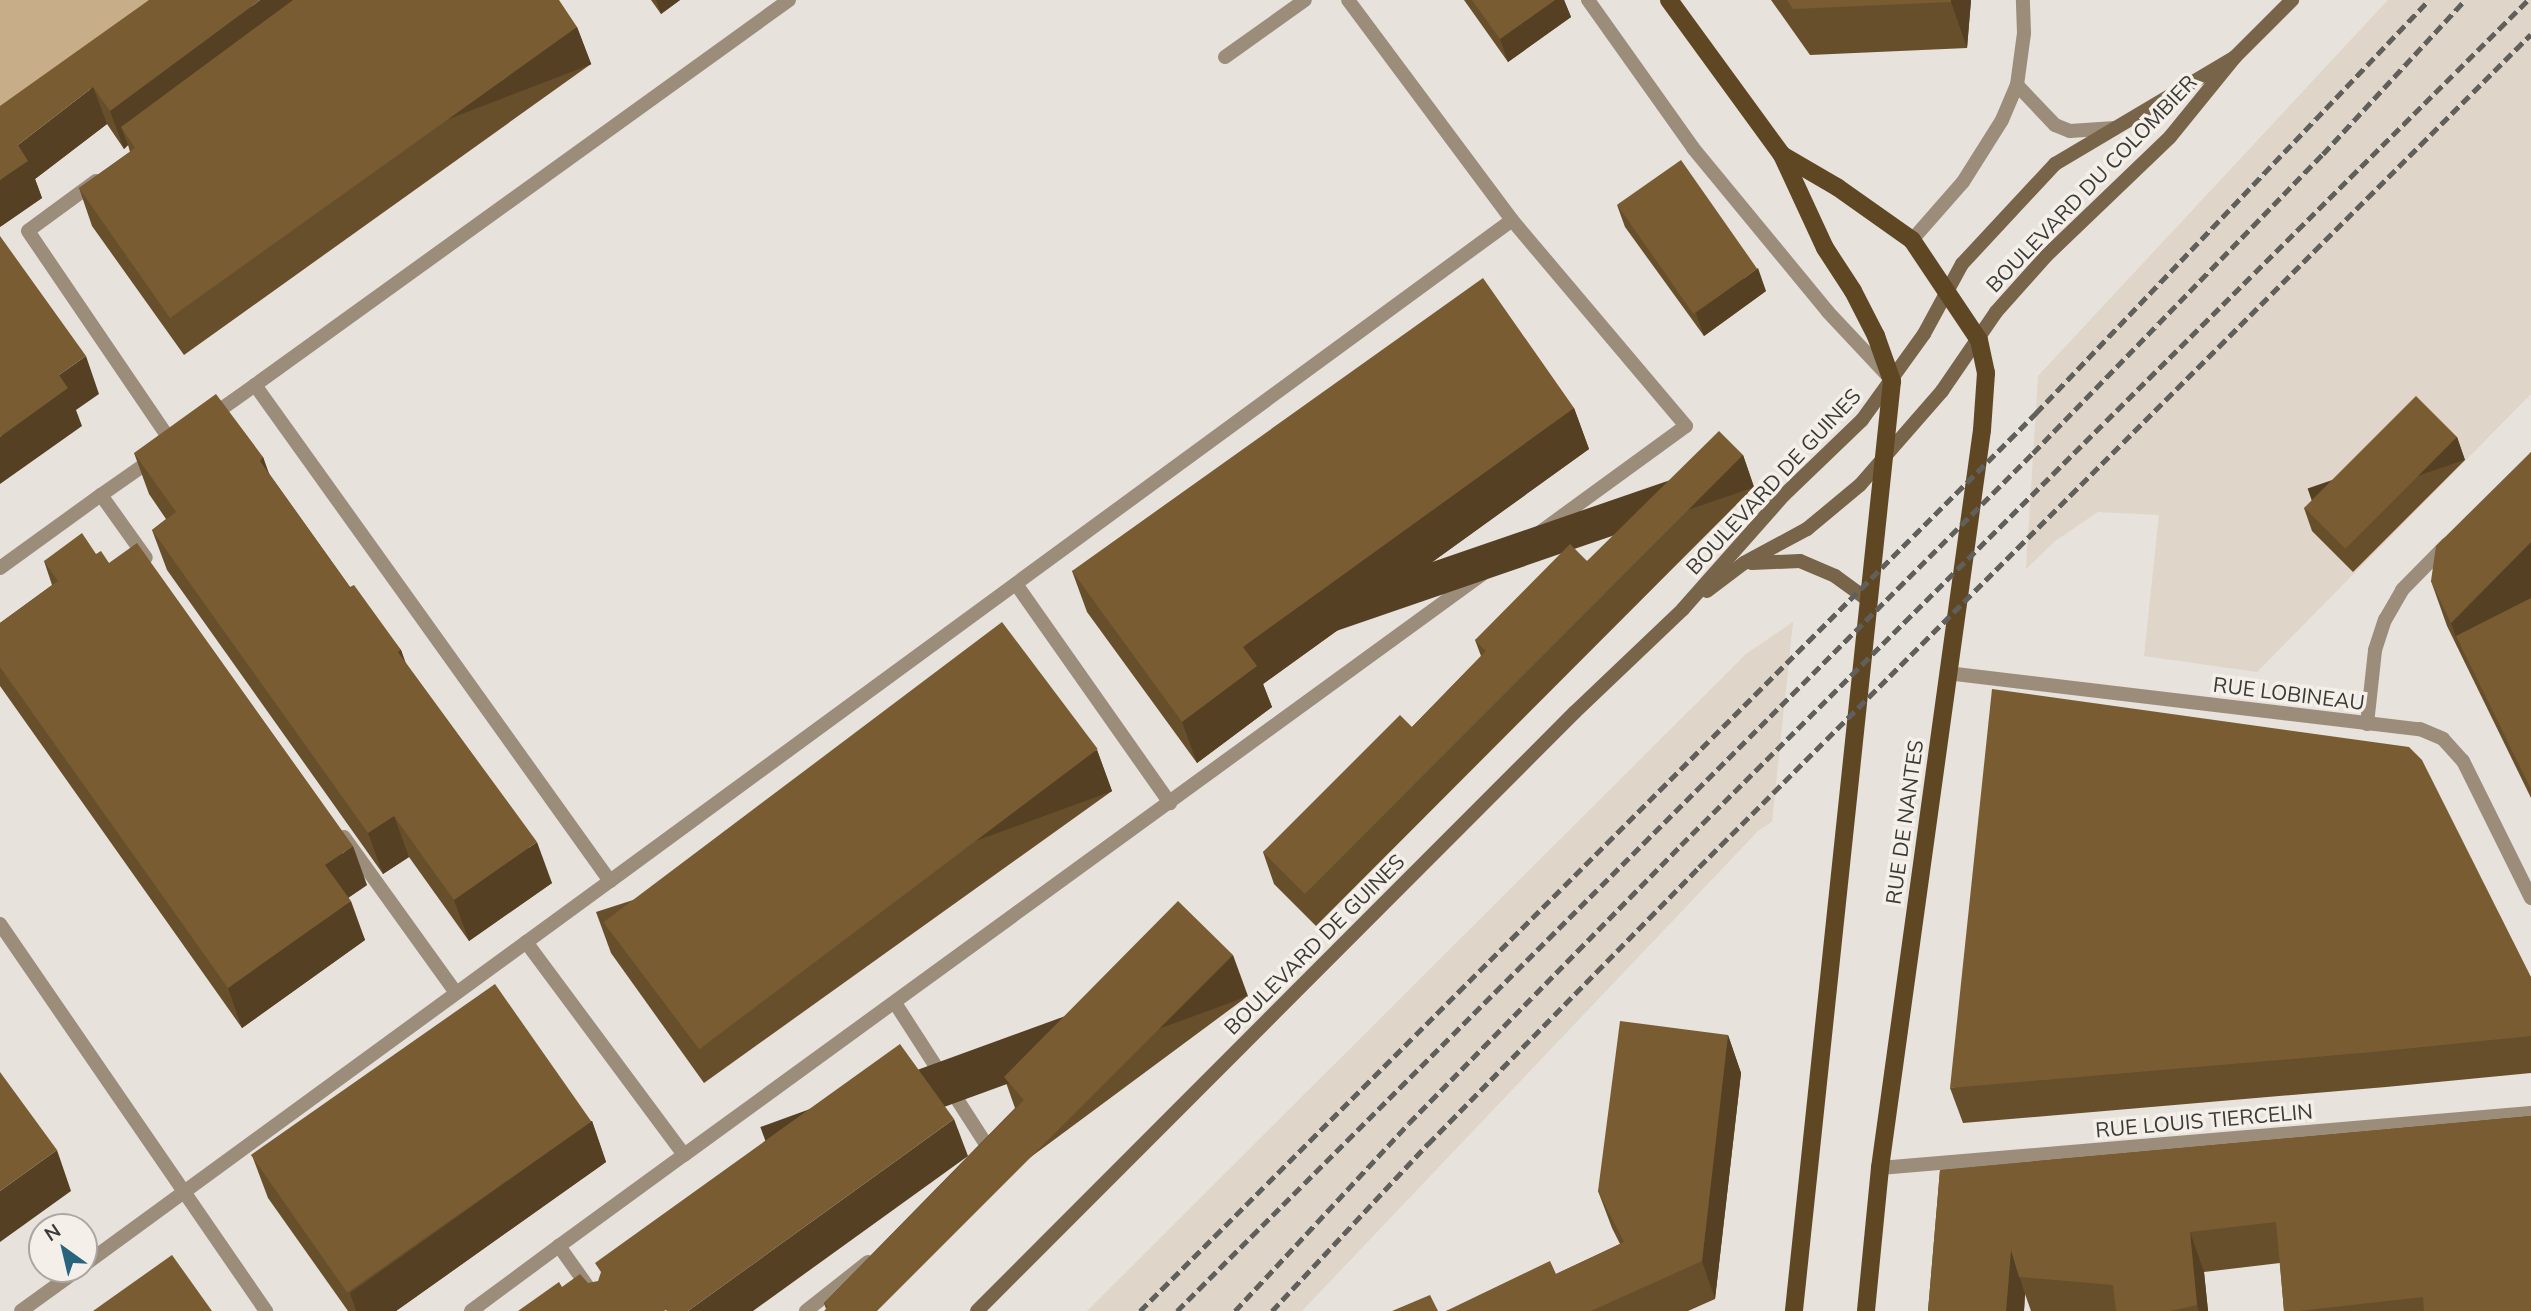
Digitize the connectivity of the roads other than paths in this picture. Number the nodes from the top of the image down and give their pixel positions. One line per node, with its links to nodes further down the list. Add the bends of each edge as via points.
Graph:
1 (789, 0): 19 (street)
2 (1305, 0): 8 (street)
3 (1348, 0): 14 (street)
4 (1588, 0): 18 (street, via 1693,148 1828,312)
5 (1669, 0): 12 (main road)
6 (2023, 0): 10 (street)
7 (2292, 0): 9 (street, BOULEVARD DU COLOMBIER)
8 (1225, 57)
9 (2235, 57): 11 (street, BOULEVARD DU COLOMBIER); 17 (street, BOULEVARD DU COLOMBIER, via 2170,137 2024,280)
10 (2017, 85): 11 (street, via 2055,125 2070,131); 15 (street, via 1977,162)
11 (2115, 128): 16 (street, BOULEVARD DU COLOMBIER, via 2055,164 1969,256)
12 (1782, 155): 15 (main road, RUE DE NANTES); 18 (main road, via 1825,248 1876,336)
13 (106, 174): 20 (street, via 28,231)
14 (1512, 220): 27 (street); 32 (street, via 1686,426)
15 (1912, 240): 16 (main road, RUE DE NANTES)
16 (1948, 289): 17 (main road, RUE DE NANTES); 18 (street, BOULEVARD DU COLOMBIER)
17 (1979, 340): 21 (street, BOULEVARD DU COLOMBIER); 30 (main road, RUE DE NANTES, via 1986,373 1984,410)
18 (1892, 381): 21 (main road); 29 (street, BOULEVARD DE GUINES)
19 (255, 385): 20 (street); 34 (street)
20 (183, 436): 22 (street)
21 (1883, 458): 24 (street, BOULEVARD DE GUINES, via 1860,485 1807,529); 28 (main road)
22 (101, 495): 25 (street); 26 (street)
23 (2457, 533): 31 (street, via 2402,590 2385,620 2375,650)
24 (1744, 564): 28 (street, BOULEVARD DE GUINES, via 1800,561 1835,576); 29 (street, BOULEVARD DE GUINES)
25 (0, 568)
26 (158, 575)
27 (1016, 584): 32 (street); 34 (street)
28 (1868, 600): 55 (main road)
29 (1684, 609): 54 (street, BOULEVARD DE GUINES, via 1575,712)
30 (1947, 673): 31 (street, RUE LOBINEAU); 42 (main road, RUE DE NANTES)
31 (2367, 724): 35 (street, RUE LOBINEAU, via 2420,729 2444,740 2463,761)
32 (1170, 803): 39 (street)
33 (335, 824): 38 (street)
34 (610, 881): 37 (street)
35 (2531, 898)
36 (0, 925): 44 (street)
37 (526, 942): 38 (street); 41 (street)
38 (456, 993): 44 (street)
39 (895, 1003): 41 (street); 43 (street, via 997,1161)
40 (2531, 1113): 42 (street, RUE LOUIS TIERCELIN)
41 (684, 1155): 45 (street)
42 (1880, 1168): 56 (main road, RUE DE NANTES)
43 (986, 1169)
44 (183, 1193): 47 (street); 50 (street)
45 (559, 1246): 51 (street); 52 (street)
46 (880, 1253): 53 (street)
47 (98, 1255)
48 (60, 1283): 49 (street)
49 (21, 1311)
50 (266, 1311)
51 (471, 1311)
52 (605, 1311)
53 (806, 1311)
54 (977, 1311)
55 (1794, 1311)
56 (1866, 1311)

